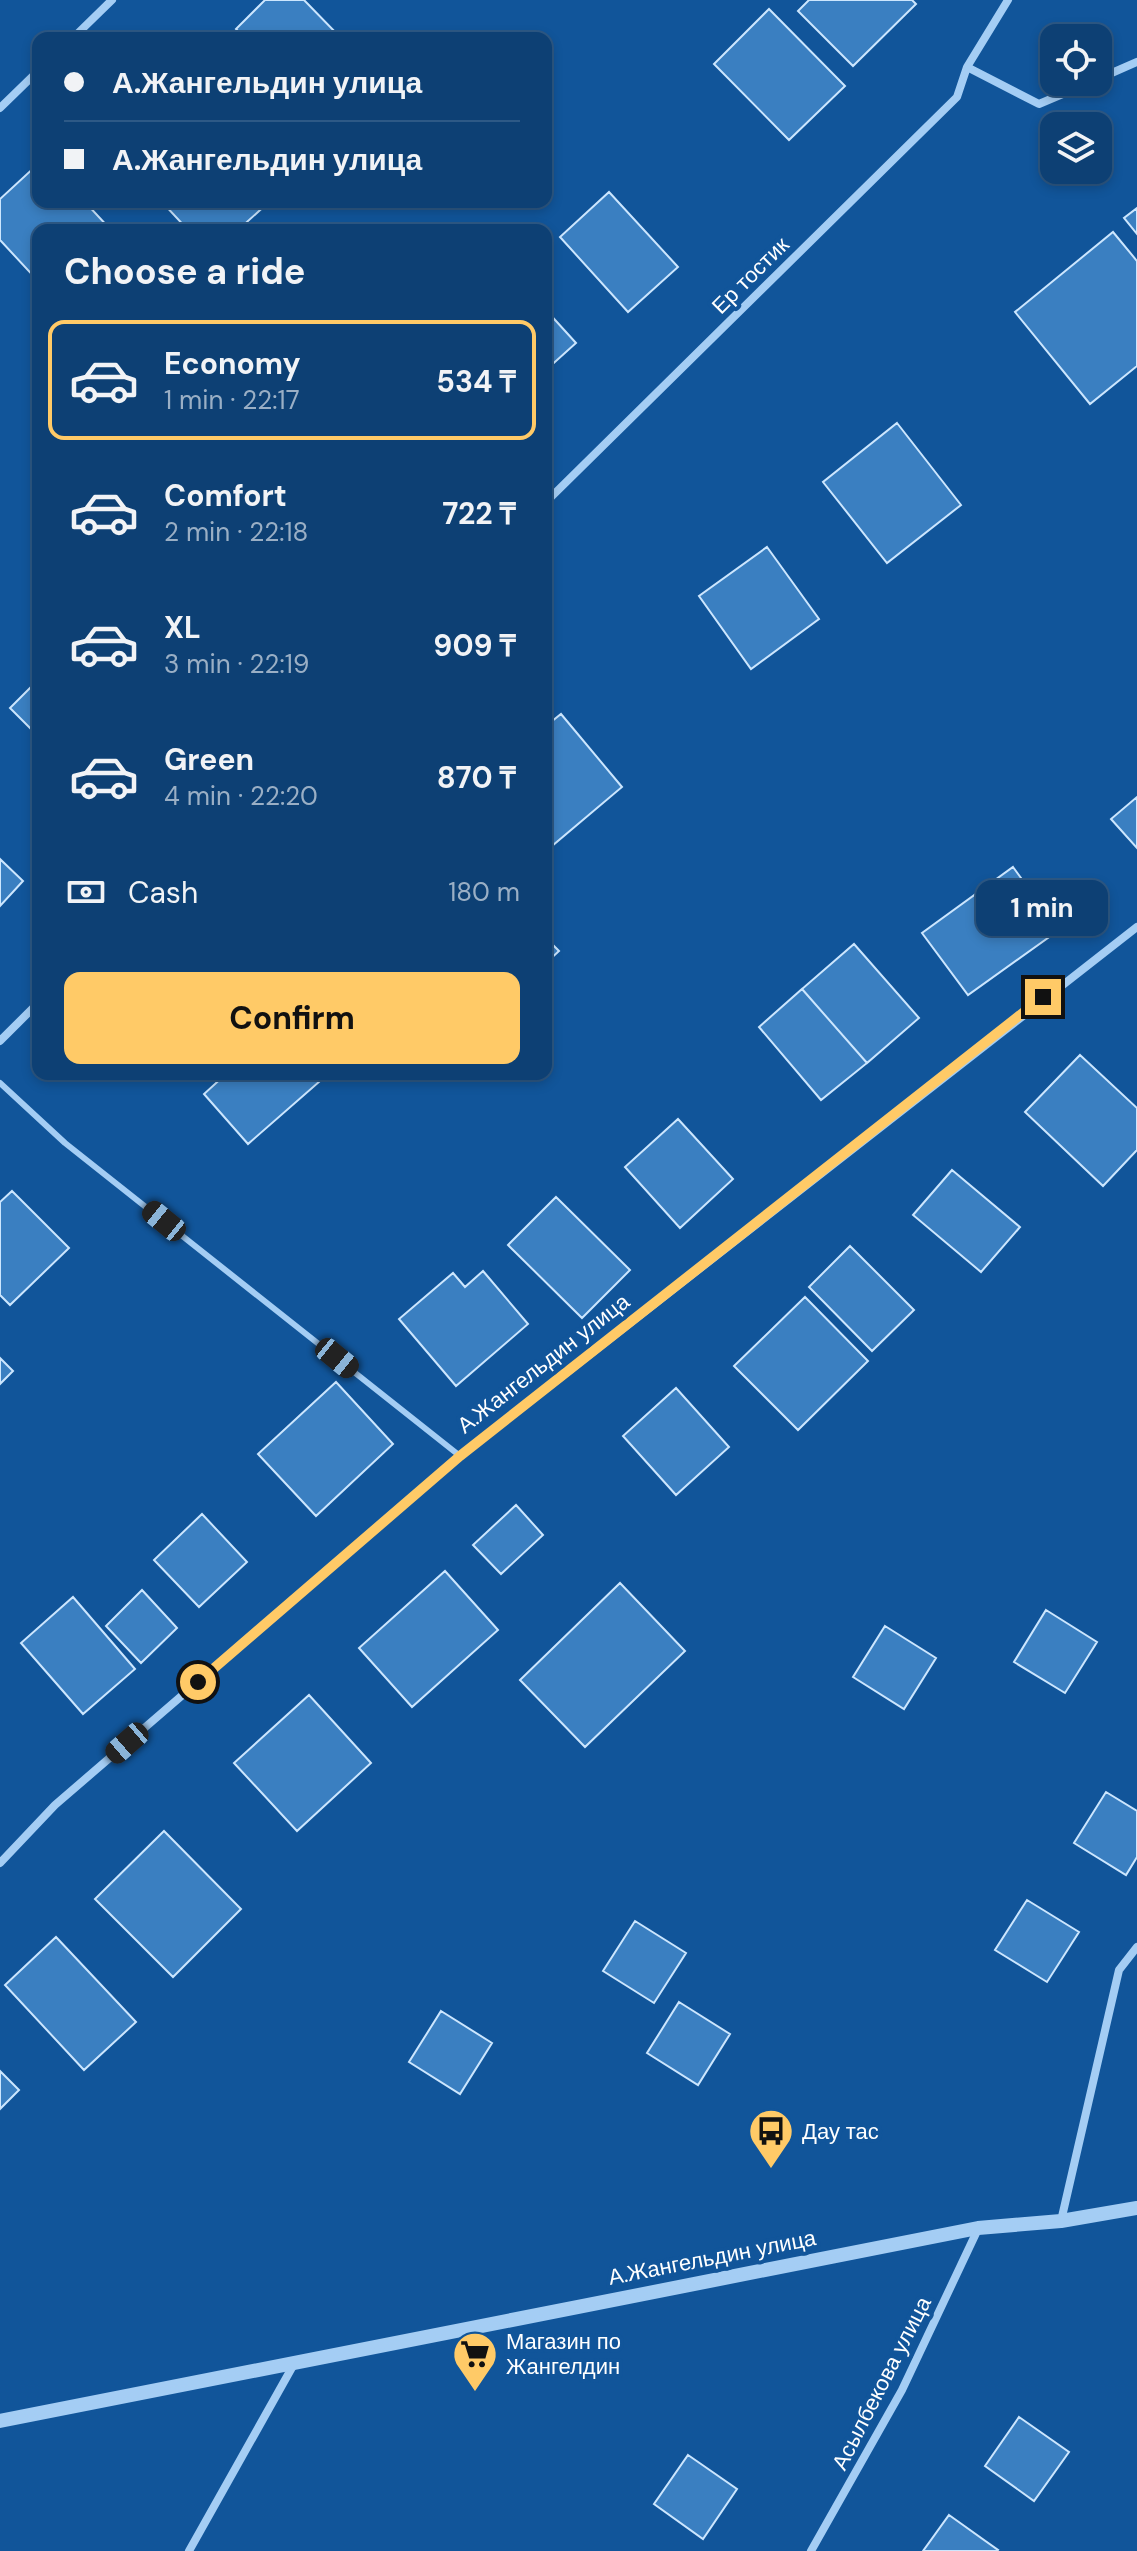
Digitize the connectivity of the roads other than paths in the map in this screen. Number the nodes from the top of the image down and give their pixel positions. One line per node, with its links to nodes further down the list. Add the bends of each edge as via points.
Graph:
1 (112, 0): 3 (street)
2 (1008, 0): 5 (street, Ер тостик)
3 (79, 32)
4 (1137, 62): 6 (street)
5 (967, 67): 8 (street, via 1039,104); 10 (street, Ер тостик, via 957,97)
6 (1112, 73)
7 (32, 77): 9 (street)
8 (1058, 96)
9 (0, 108)
10 (552, 496)
11 (1137, 927): 15 (street, А.Жангельдин улица)
12 (32, 1009): 13 (street)
13 (0, 1041)
14 (0, 1083): 15 (lane, via 65,1143)
15 (460, 1456): 16 (street, А.Жангельдин улица, via 55,1805)
16 (0, 1863)
17 (1137, 1947): 19 (street, via 1119,1970)
18 (1137, 2208): 19 (street, А.Жангельдин улица)
19 (1061, 2221): 20 (street, А.Жангельдин улица)
20 (978, 2228): 21 (street, А.Жангельдин улица); 24 (street, Асылбекова улица, via 902,2390)
21 (296, 2360): 22 (street, А.Жангельдин улица); 23 (street)
22 (0, 2421)
23 (189, 2551)
24 (811, 2551)

